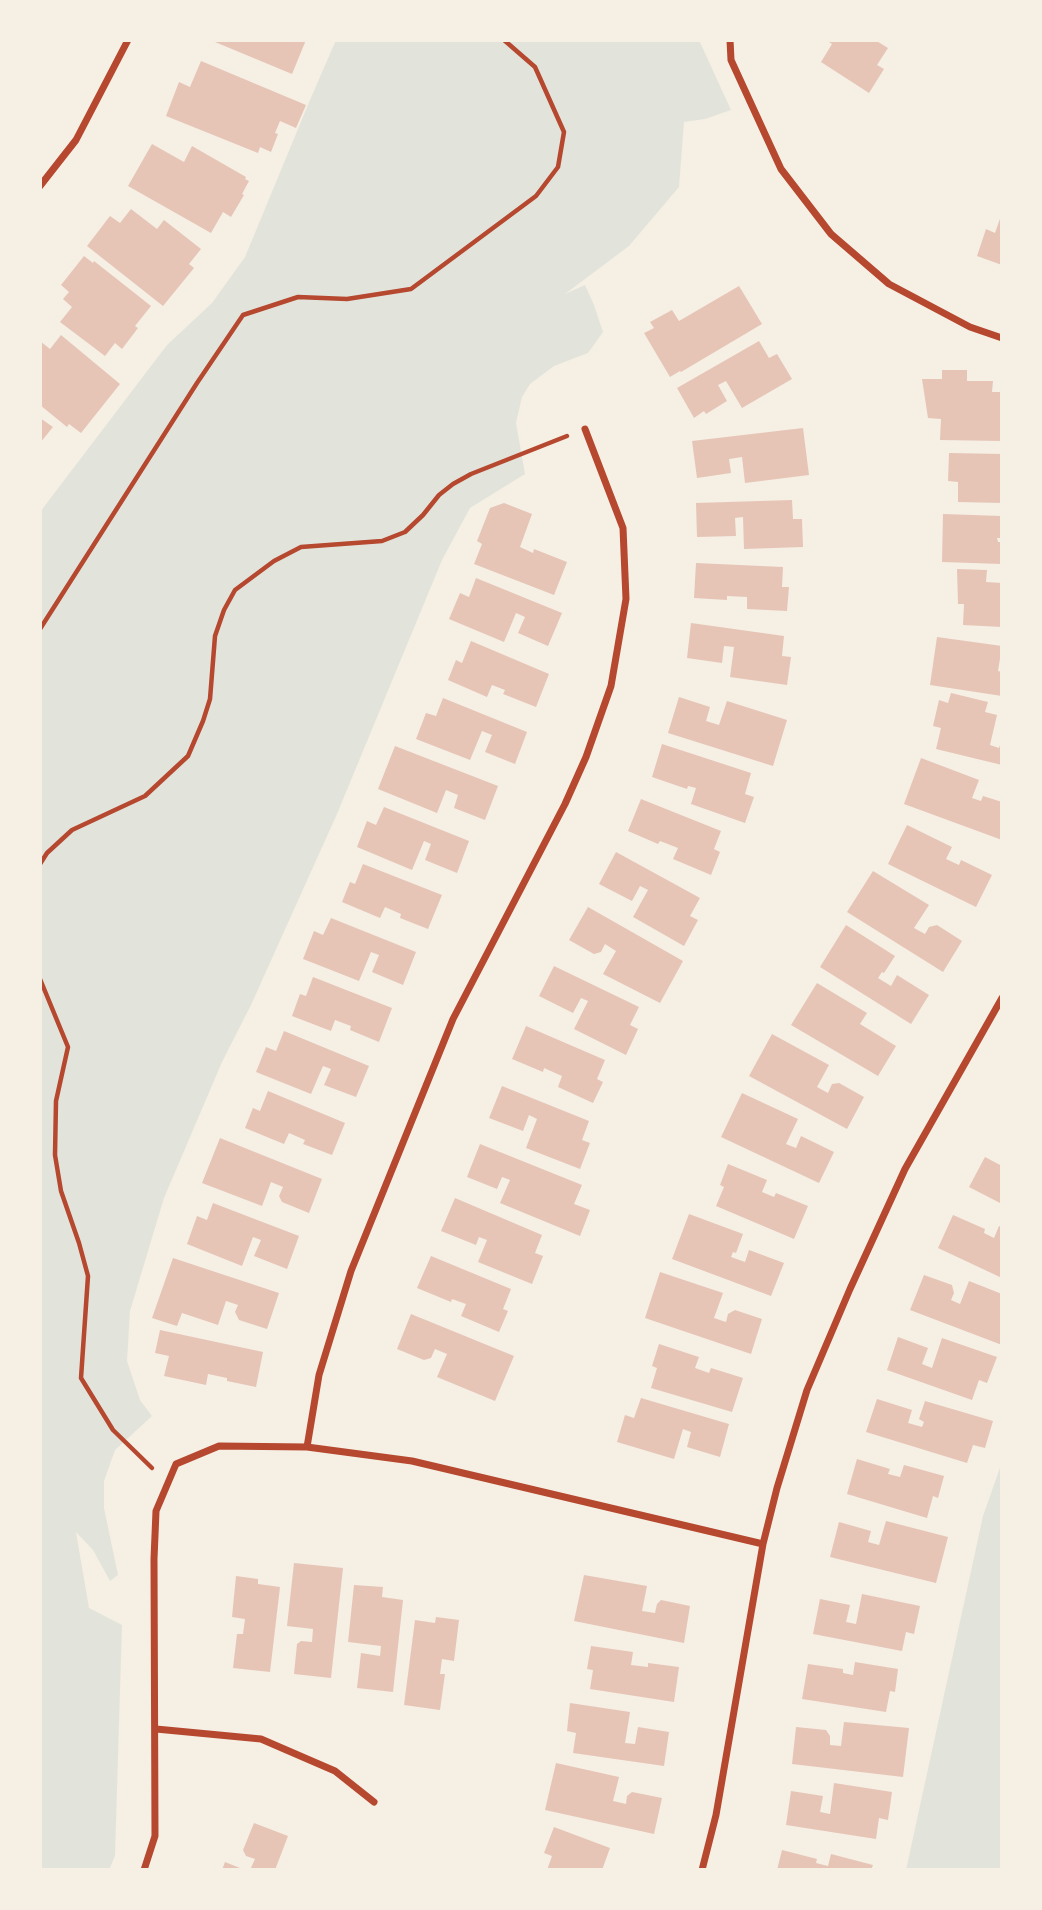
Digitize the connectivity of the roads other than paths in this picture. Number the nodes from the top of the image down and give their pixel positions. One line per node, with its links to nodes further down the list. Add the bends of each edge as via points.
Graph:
1 (128, 40): 3 (street, via 76,140)
2 (730, 40): 4 (street, via 731,60 781,169 831,234 889,284 970,327)
3 (40, 186)
4 (1002, 338)
5 (585, 429): 7 (street, via 623,528 626,599 611,686 565,804 453,1019 351,1271 319,1375)
6 (1002, 998): 8 (street, via 905,1169 850,1290 807,1390)
7 (307, 1447): 8 (street, via 412,1461); 9 (street, via 219,1446 176,1464 156,1511)
8 (763, 1544): 12 (street, via 716,1815)
9 (156, 1729): 10 (street, via 261,1739 335,1771); 11 (street, via 155,1836)
10 (374, 1802)
11 (144, 1870)
12 (702, 1870)

